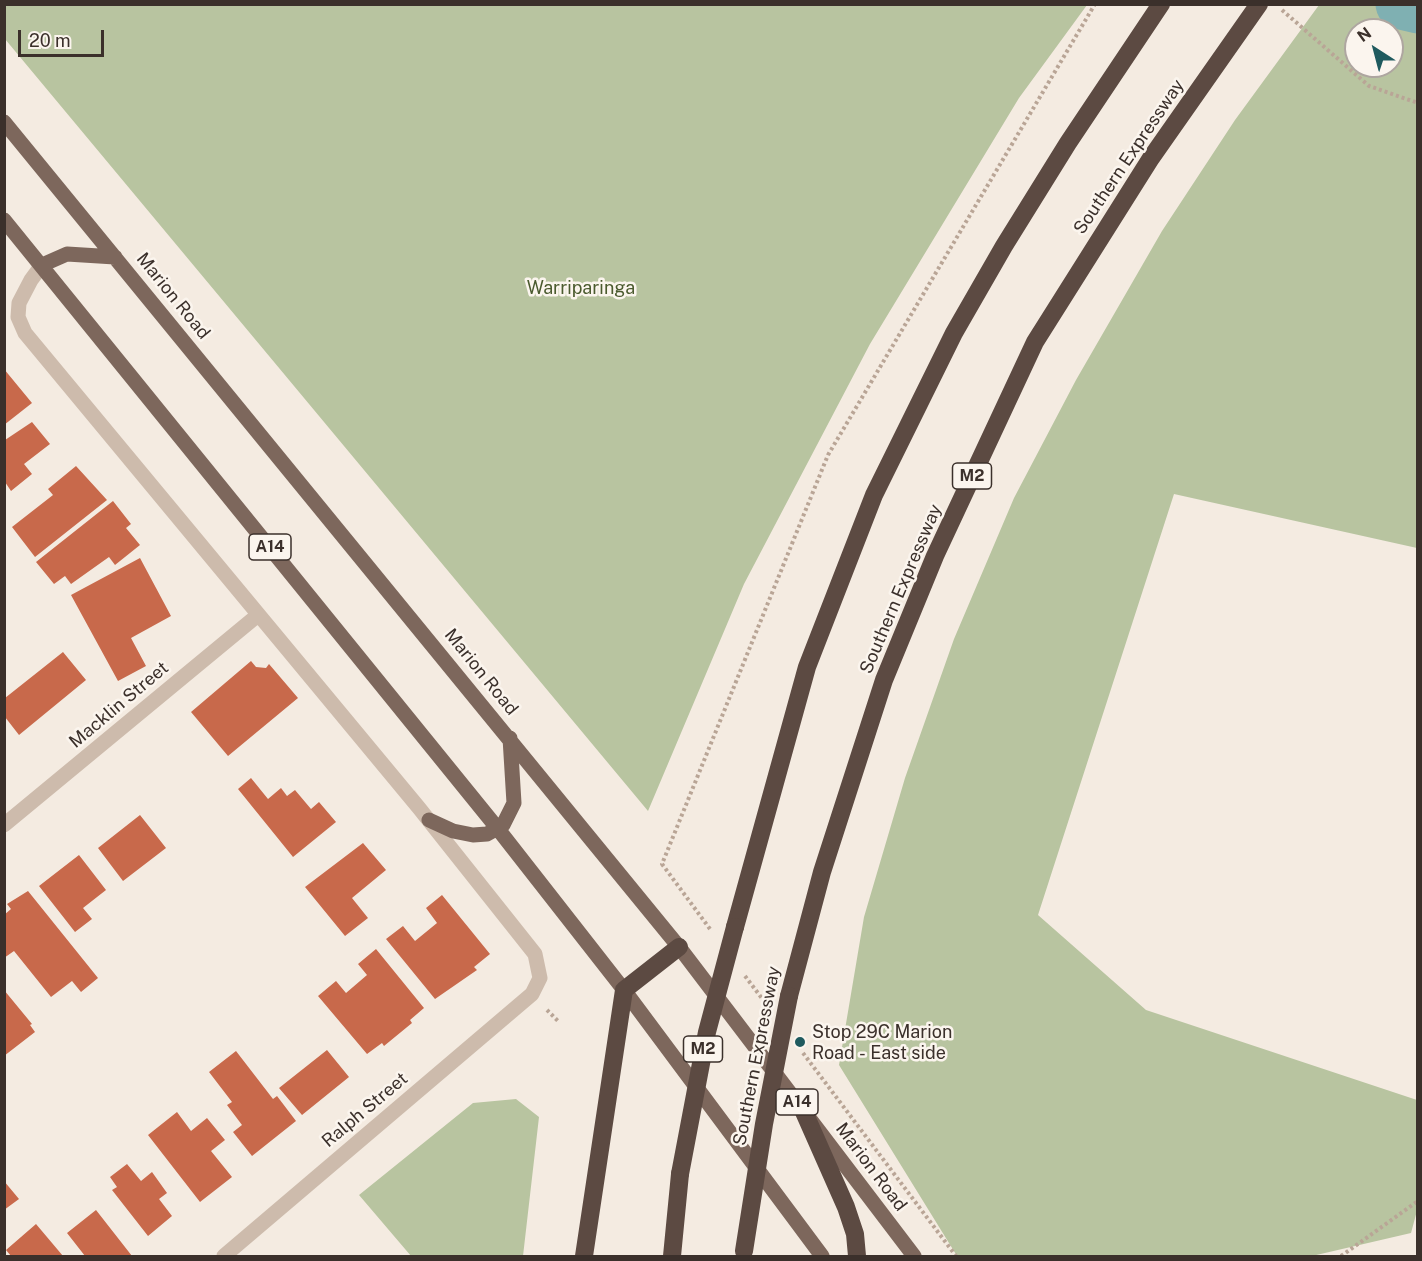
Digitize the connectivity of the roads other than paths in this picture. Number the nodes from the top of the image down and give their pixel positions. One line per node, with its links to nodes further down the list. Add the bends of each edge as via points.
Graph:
1 (1161, 4): 18 (highway, M2, bridge, via 1004,246 954,333 874,495 807,667 706,1032 680,1174)
2 (1260, 4): 15 (highway, Southern Expressway / M2, bridge, via 1151,158 1035,342 935,556 885,680 822,872 789,996)
3 (4, 122): 5 (main road, Marion Road / A14)
4 (4, 220): 6 (main road, A14)
5 (116, 256): 6 (main road, via 67,254); 8 (main road, Marion Road / A14)
6 (42, 265): 7 (street, via 19,303 22,328); 11 (main road, A14)
7 (258, 615): 9 (street); 10 (street, Macklin Street)
8 (510, 738): 11 (main road, via 514,802 507,820); 12 (main road, Marion Road / A14)
9 (429, 820): 11 (main road, via 466,834 487,834); 16 (street, Ralph Street, via 535,954 540,978 532,994)
10 (4, 825)
11 (498, 829): 13 (main road, A14)
12 (679, 947): 13 (highway); 14 (main road, Marion Road / A14)
13 (624, 990): 17 (highway); 19 (main road, A14)
14 (804, 1112): 20 (highway, via 846,1207); 21 (main road, Marion Road / A14)
15 (744, 1254)
16 (224, 1257)
17 (584, 1257)
18 (672, 1257)
19 (822, 1257)
20 (857, 1257)
21 (914, 1257)

